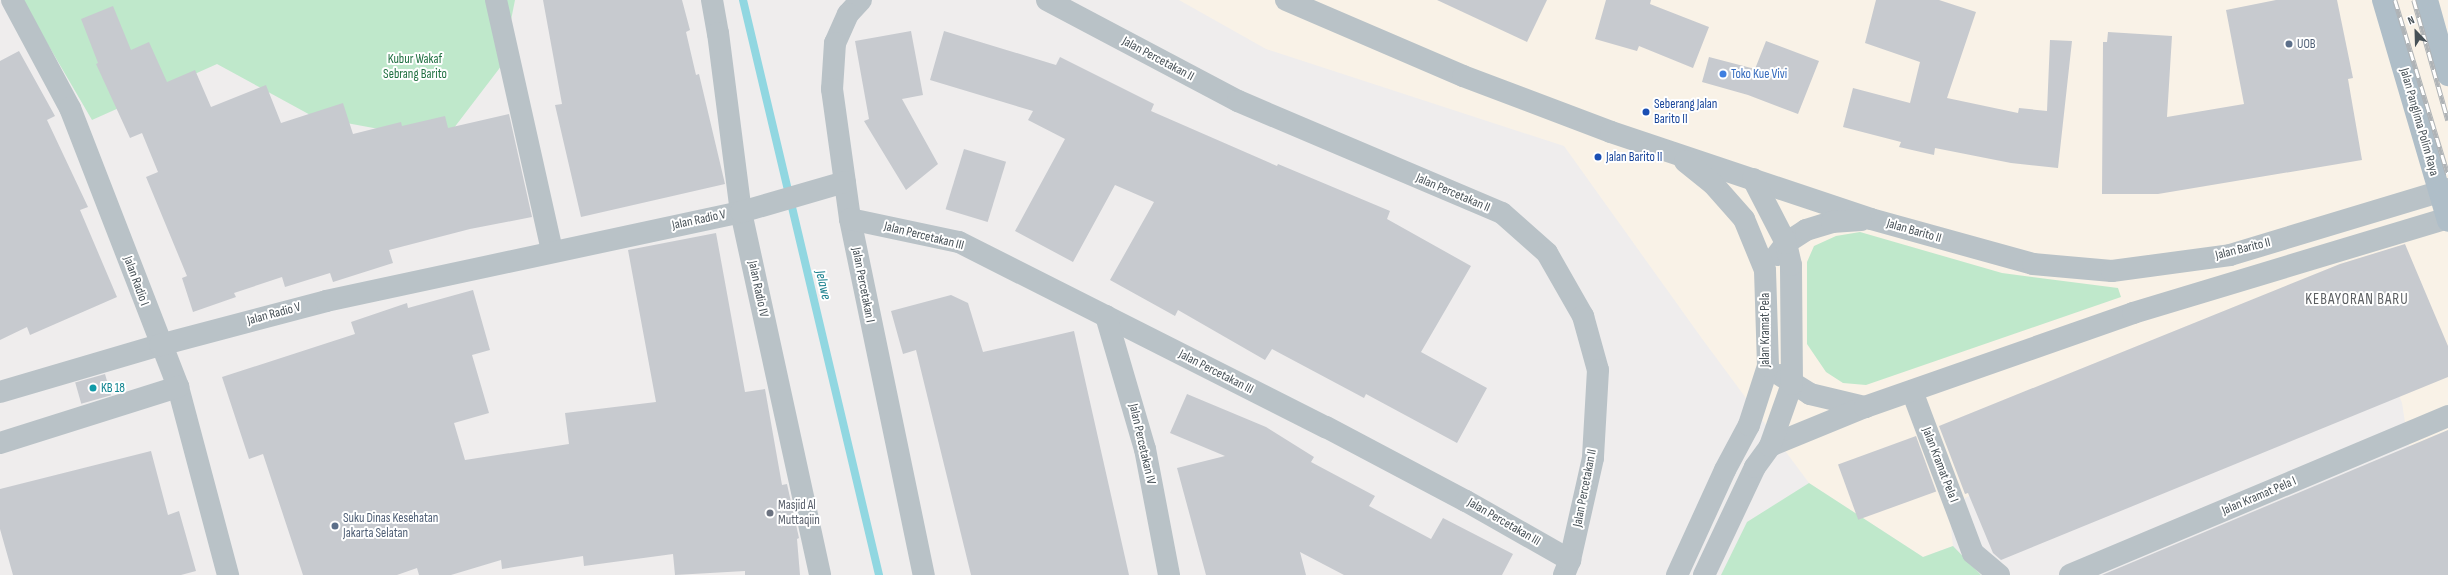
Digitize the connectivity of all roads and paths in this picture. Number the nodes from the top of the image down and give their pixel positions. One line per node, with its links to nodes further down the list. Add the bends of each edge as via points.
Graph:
1 (12, 0): 23 (street, Jalan Radio I, via 70,108)
2 (496, 0): 20 (street)
3 (712, 0): 15 (street, Jalan Radio IV)
4 (861, 0): 13 (street, Jalan Percetakan I, via 848,14 835,43 832,89)
5 (1047, 0): 33 (street, Jalan Percetakan II, via 1238,101 1502,214 1547,253 1583,316 1598,370 1593,458)
6 (1286, 0): 9 (street, Jalan Barito II)
7 (2383, 0): 14 (main road, Jalan Panglima Polim Raya)
8 (2427, 0): 10 (main road)
9 (1308, 4): 11 (street, Jalan Barito II, via 1463,76 1611,132)
10 (2448, 75)
11 (1671, 150): 12 (street, Jalan Barito II); 21 (street, Jalan Kramat Pela, via 1713,184 1744,219)
12 (1753, 179): 17 (street, Jalan Barito II); 19 (street, Jalan Kramat Pela)
13 (845, 182): 15 (street, Jalan Radio V); 16 (street, Jalan Percetakan I)
14 (2444, 190): 17 (street, Jalan Barito II, via 2230,255 2112,271 2033,264); 18 (main road, Jalan Panglima Polim Raya)
15 (750, 209): 20 (street, Jalan Radio V); 35 (street, Jalan Radio IV)
16 (850, 219): 22 (street, Jalan Percetakan III, via 959,242); 36 (street, Jalan Percetakan I)
17 (1872, 219): 19 (street, via 1832,222 1806,230)
18 (2448, 219): 27 (street, via 2133,313)
19 (1786, 243): 21 (street); 25 (street, Jalan Kramat Pela, via 1791,265)
20 (552, 251): 23 (street, Jalan Radio V, via 326,301)
21 (1765, 270): 24 (street, Jalan Kramat Pela)
22 (1106, 316): 33 (street, Jalan Percetakan III, via 1466,500); 37 (street, Jalan Percetakan IV, via 1144,449)
23 (160, 345): 26 (street, Jalan Radio I); 28 (street, Jalan Radio V)
24 (1768, 366): 25 (street); 38 (street, Jalan Kramat Pela, via 1749,425 1725,470)
25 (1792, 384): 29 (street, via 1831,401); 32 (street, Jalan Kramat Pela)
26 (178, 387): 31 (street); 34 (street, Jalan Radio I)
27 (1912, 391): 29 (street); 40 (street, Jalan Kramat Pela I, via 1973,553)
28 (0, 392)
29 (1865, 407): 32 (street)
30 (2448, 416): 41 (street, Jalan Kramat Pela I)
31 (0, 443)
32 (1770, 446): 39 (street, Jalan Kramat Pela, via 1755,467)
33 (1566, 567)
34 (228, 575)
35 (820, 575)
36 (924, 575)
37 (1169, 575)
38 (1677, 575)
39 (1704, 575)
40 (1999, 575)
41 (2070, 575)

